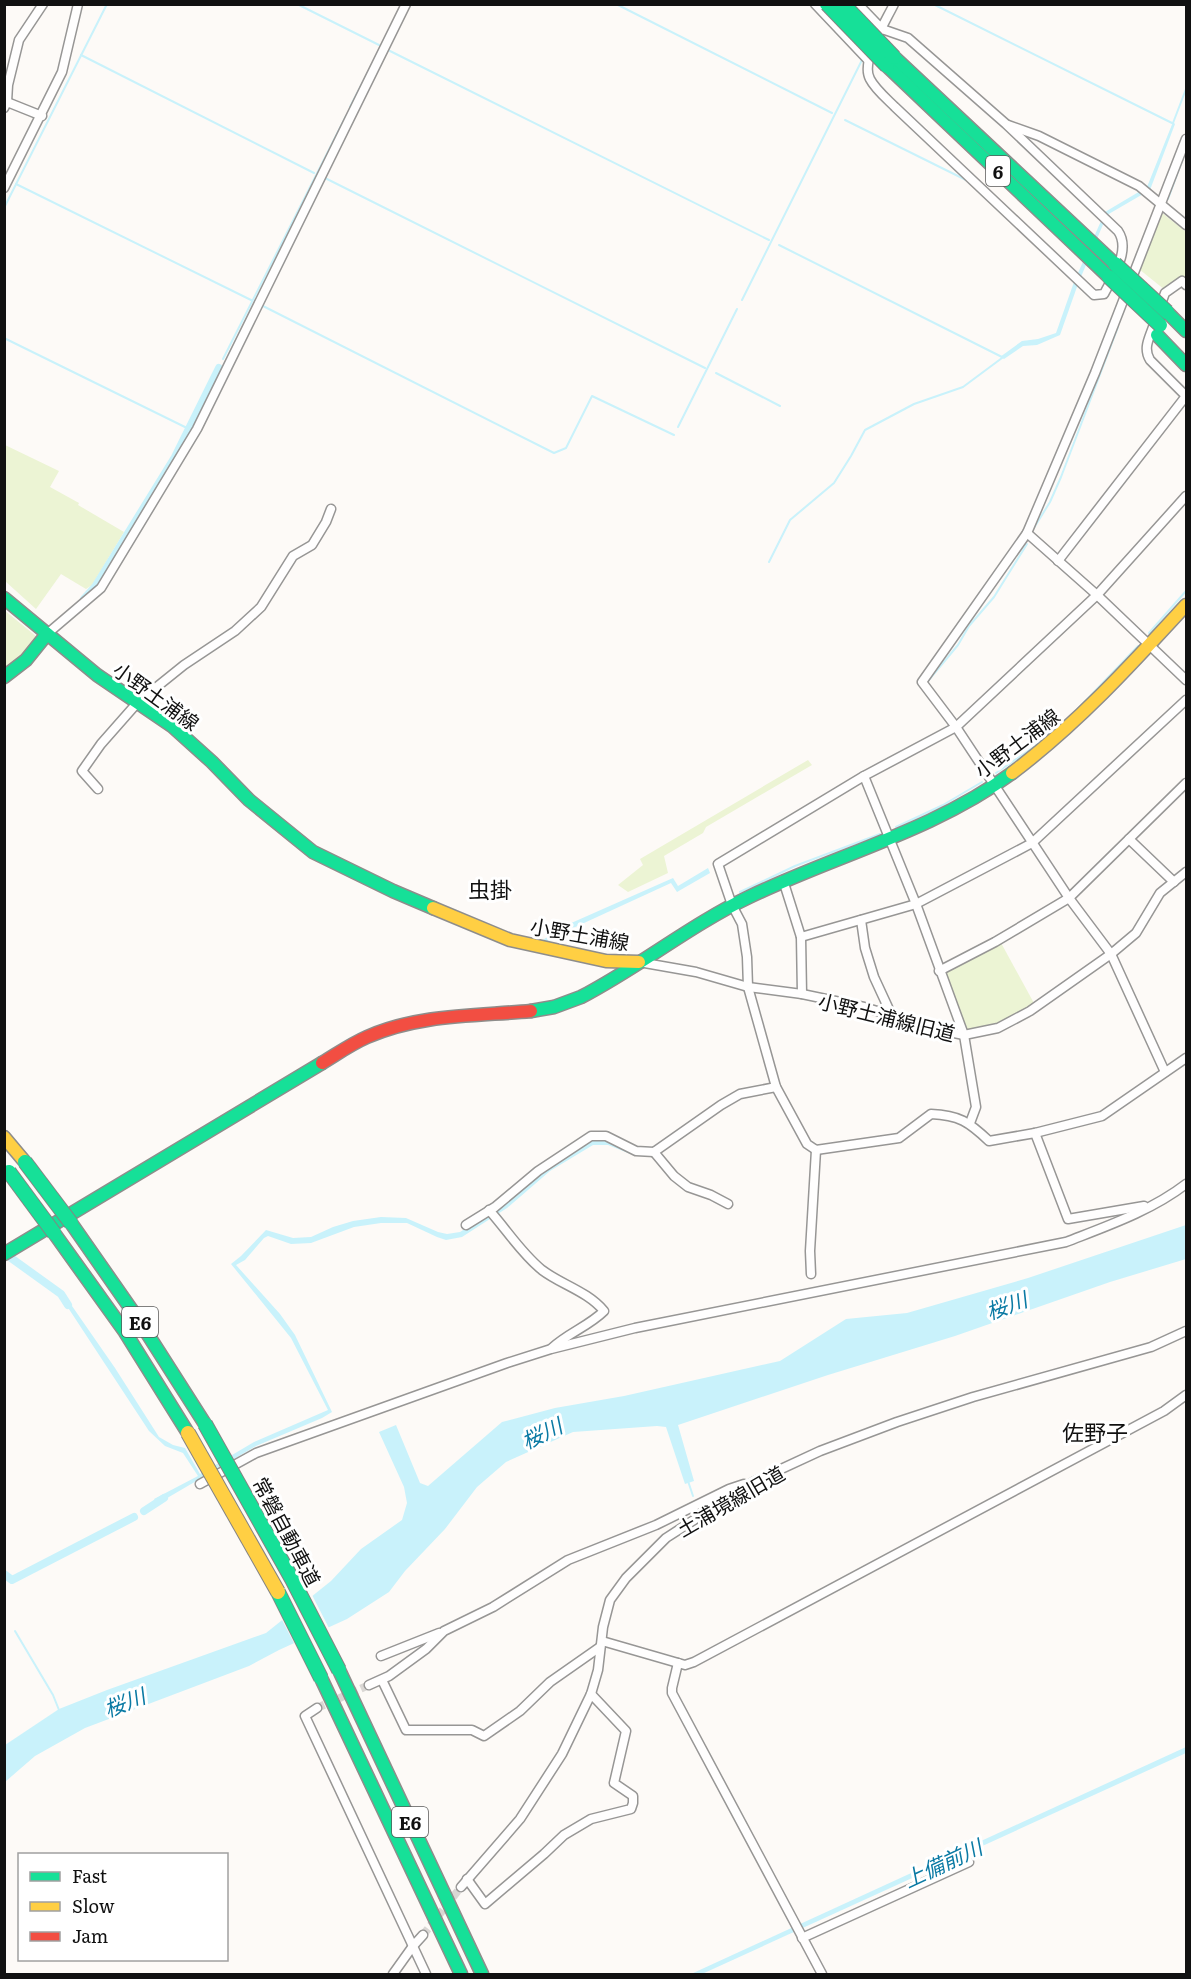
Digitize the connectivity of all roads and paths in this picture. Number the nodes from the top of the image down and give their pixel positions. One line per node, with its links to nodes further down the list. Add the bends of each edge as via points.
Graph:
1 (43, 4): 12 (street, via 19,40)
2 (78, 4): 13 (street, via 62,72)
3 (406, 4): 35 (street, via 197,429 101,588)
4 (815, 4): 10 (street)
5 (827, 4): 11 (main road, 6, bridge)
6 (843, 4): 11 (main road, 6, bridge)
7 (858, 4): 9 (street)
8 (894, 4): 9 (street)
9 (882, 29): 10 (street); 14 (street, via 908,38)
10 (868, 60): 14 (street, via 869,78 895,107 1094,295 1104,294 1124,248 1122,237)
11 (891, 62): 19 (main road, 6)
12 (6, 105): 13 (street)
13 (42, 116): 16 (street)
14 (1006, 124): 17 (street, via 1039,135 1139,186)
15 (1186, 139): 17 (street)
16 (4, 188)
17 (1162, 203): 18 (street); 30 (street)
18 (1186, 225)
19 (1112, 270): 21 (main road, 6, bridge, via 1130,278); 23 (main road, 6, bridge)
20 (1186, 285): 27 (street, via 1182,281 1165,293 1145,348 1150,360)
21 (1168, 307): 22 (main road); 24 (main road, 6)
22 (1186, 317)
23 (1158, 330): 25 (main road, 6); 26 (main road)
24 (1186, 331)
25 (1186, 350)
26 (1186, 365)
27 (1186, 396): 31 (street)
28 (1186, 496): 32 (street)
29 (331, 509): 40 (street, via 312,545 293,556 261,607 235,631)
30 (1027, 533): 31 (street); 41 (street, via 922,682)
31 (1058, 561): 32 (street)
32 (1097, 595): 36 (street); 41 (street)
33 (4, 597): 35 (main road, 小野土浦線)
34 (1186, 605): 36 (main road, 小野土浦線)
35 (47, 634): 37 (main road, via 26,660); 40 (main road, 小野土浦線)
36 (1150, 645): 38 (street); 44 (main road, 小野土浦線, via 1067,730)
37 (4, 677)
38 (1186, 680)
39 (1186, 700): 48 (street)
40 (138, 702): 45 (street, via 82,771); 58 (main road, 小野土浦線, via 172,726 249,800 313,852 510,940 606,961)
41 (956, 728): 42 (street); 44 (street)
42 (864, 776): 46 (street); 54 (street, via 718,864)
43 (1186, 783): 47 (street)
44 (994, 784): 46 (main road, 小野土浦線, via 938,817); 48 (street)
45 (98, 789)
46 (890, 838): 50 (main road, 小野土浦線); 53 (street)
47 (1129, 839): 51 (street); 52 (street)
48 (1032, 843): 52 (street); 53 (street)
49 (1186, 872): 51 (street, 小野土浦線旧道)
50 (783, 880): 54 (main road, 小野土浦線); 56 (street)
51 (1174, 882): 57 (street, 小野土浦線旧道, via 1160,893 1136,933)
52 (1069, 898): 57 (street); 59 (street)
53 (916, 904): 55 (street); 59 (street)
54 (732, 905): 58 (main road, 小野土浦線); 60 (street, via 741,924)
55 (861, 920): 56 (street); 62 (street, via 874,977)
56 (801, 937): 61 (street)
57 (1111, 954): 63 (street, 小野土浦線旧道, via 1030,1011 998,1028); 65 (street)
58 (639, 962): 60 (street, 小野土浦線旧道); 78 (main road, via 595,990 559,1006 411,1021 364,1038)
59 (939, 971): 63 (street)
60 (748, 987): 61 (street, 小野土浦線旧道); 66 (street)
61 (802, 994): 62 (street, 小野土浦線旧道)
62 (892, 1016): 63 (street, 小野土浦線旧道)
63 (964, 1035): 67 (street, via 976,1107)
64 (1186, 1058): 65 (street)
65 (1165, 1072): 68 (street, via 1102,1116)
66 (776, 1088): 70 (street, via 807,1144); 71 (street, via 740,1094)
67 (970, 1123): 68 (street, via 989,1141); 70 (street, via 931,1114 899,1138)
68 (1035, 1133): 75 (street, via 1068,1220)
69 (4, 1137): 102 (main road, 常磐自動車道 / E6, bridge, via 71,1223 206,1424 339,1670)
70 (816, 1150): 79 (street)
71 (654, 1152): 74 (street, via 688,1187); 76 (street, via 636,1151 606,1136 591,1136)
72 (7, 1169): 101 (main road, 常磐自動車道 / E6, bridge, via 125,1332 231,1506 321,1678)
73 (1186, 1184): 75 (street)
74 (728, 1204)
75 (1153, 1205): 81 (street, via 1066,1242 635,1328)
76 (489, 1210): 77 (street); 81 (street, via 532,1262 604,1311)
77 (466, 1225)
78 (4, 1254)
79 (812, 1274)
80 (1186, 1331): 83 (street, 土浦境線旧道, via 1151,1347 897,1422)
81 (551, 1349): 84 (street, via 256,1453)
82 (1186, 1395): 88 (street, via 1164,1411 694,1662)
83 (753, 1482): 85 (street, via 729,1488 656,1525 568,1560 493,1607); 86 (street, 土浦境線旧道, via 666,1538 626,1578 610,1600)
84 (200, 1484)
85 (444, 1630): 87 (street); 89 (street, via 426,1649)
86 (601, 1644): 88 (street); 89 (street, via 484,1736 472,1730 406,1730); 91 (street, 土浦境線旧道)
87 (381, 1656)
88 (678, 1663): 97 (street, via 672,1694)
89 (382, 1680): 90 (street)
90 (369, 1685)
91 (591, 1694): 94 (street, 土浦境線旧道, via 562,1754 520,1820); 94 (street, via 626,1731 614,1783 633,1796 631,1809 591,1819 564,1835 485,1904)
92 (317, 1708): 98 (street, via 304,1716)
93 (969, 1862): 97 (street)
94 (467, 1879): 95 (street, 土浦境線旧道)
95 (461, 1887)
96 (423, 1935): 98 (street)
97 (801, 1937): 103 (street)
98 (413, 1946): 99 (street); 100 (street)
99 (393, 1974)
100 (426, 1974)
101 (461, 1974)
102 (482, 1974)
103 (822, 1974)

